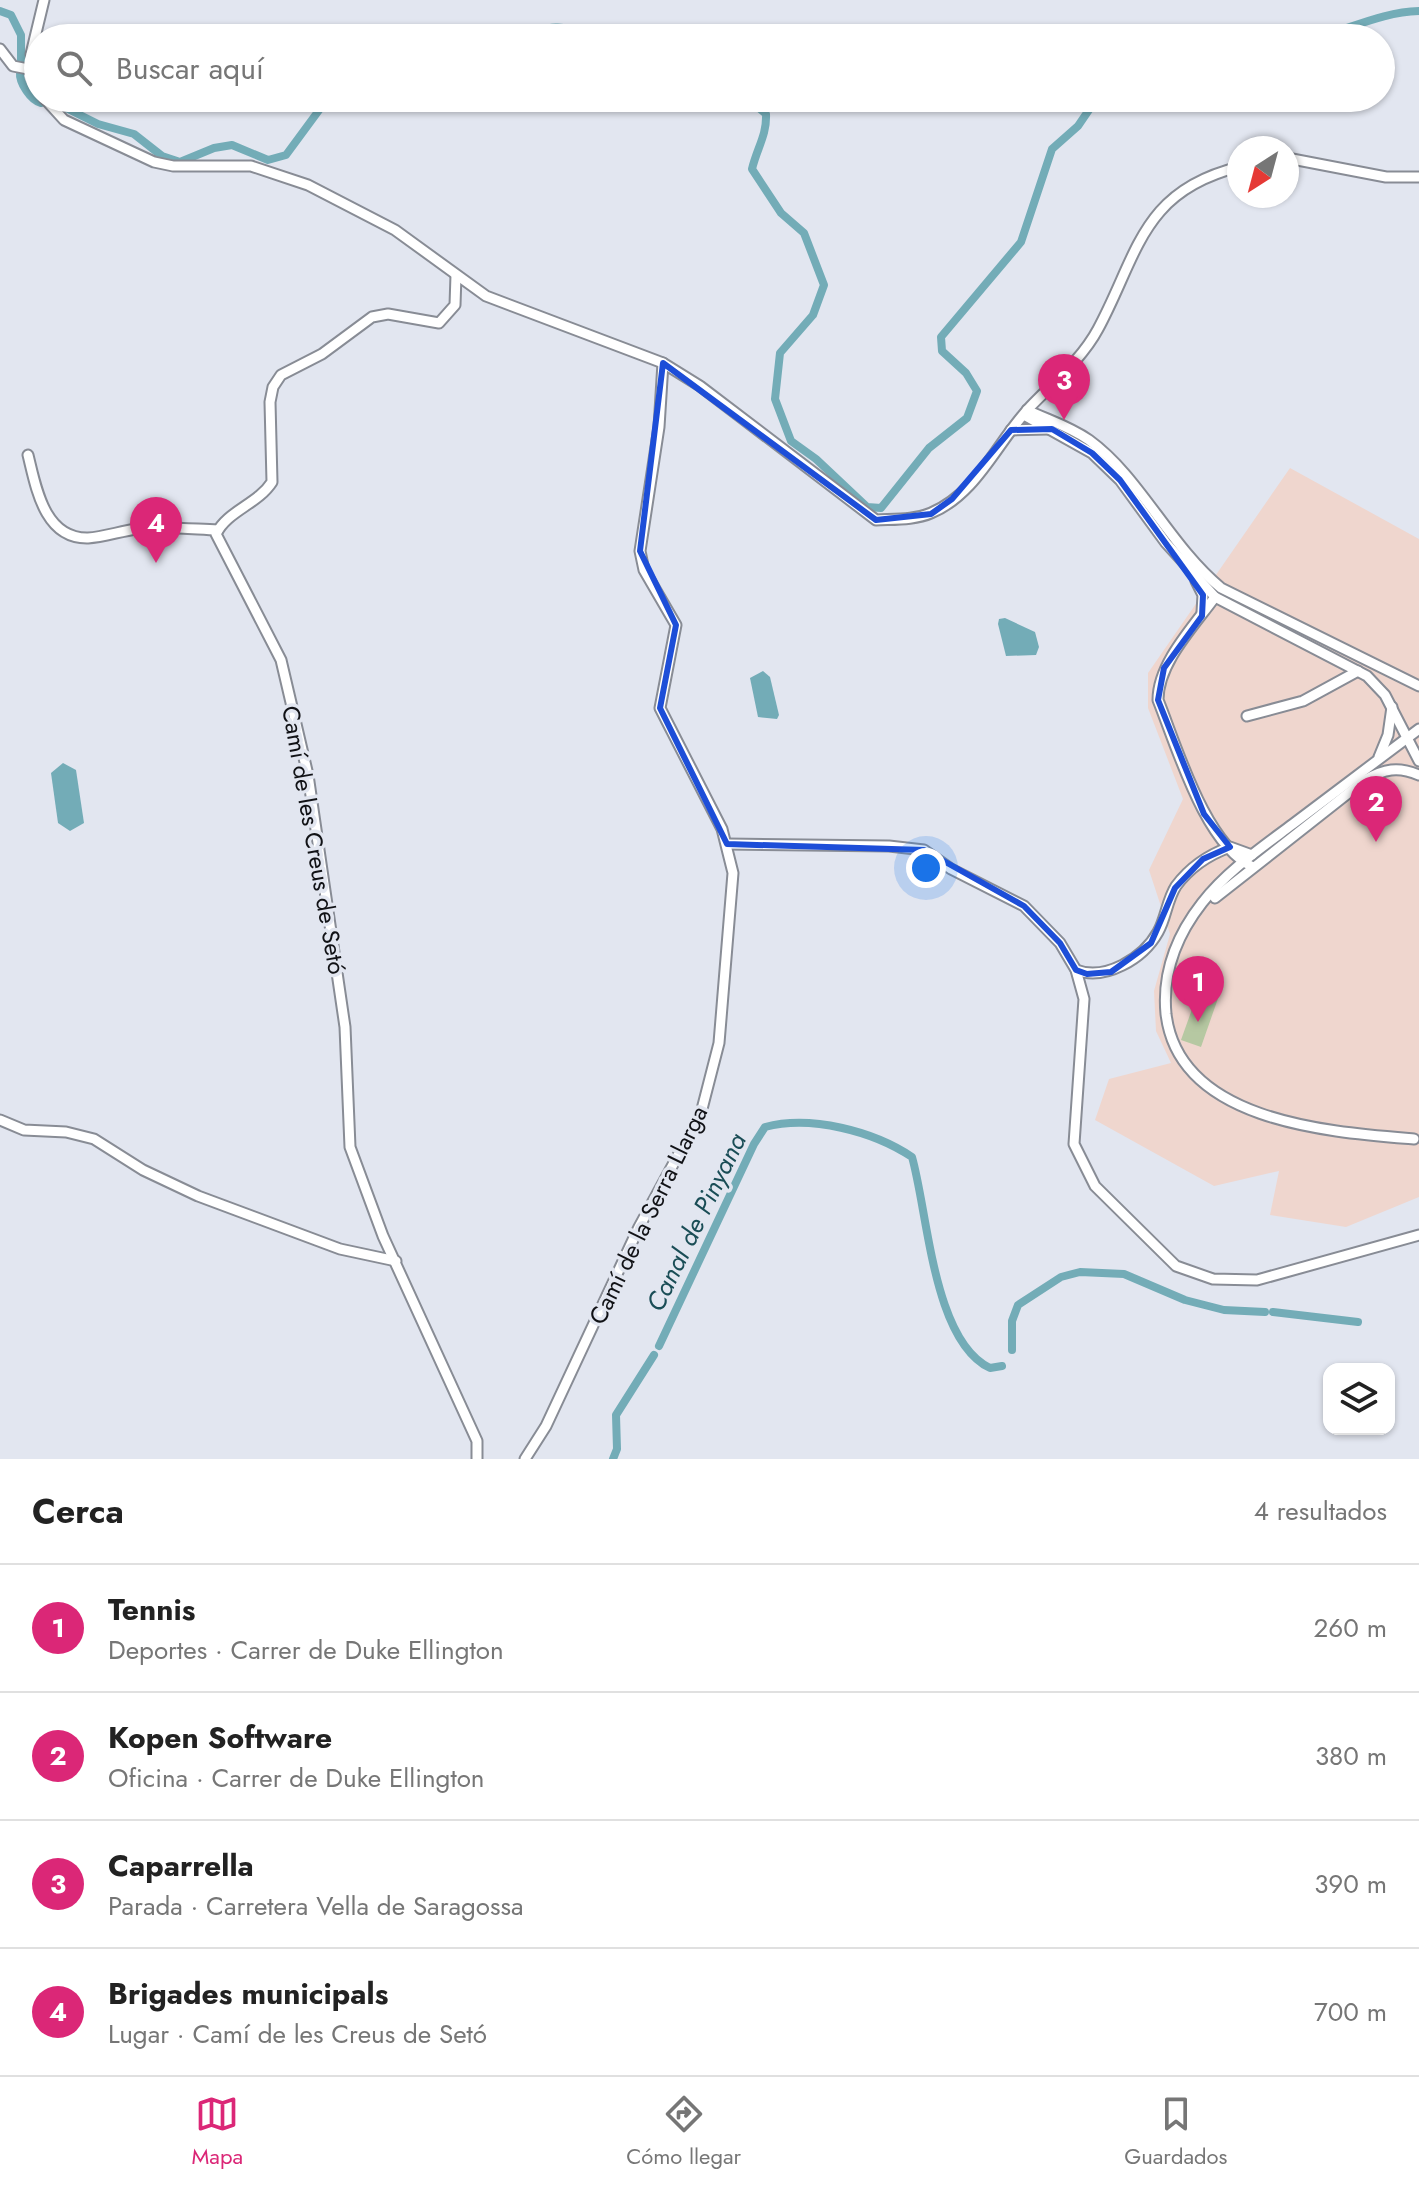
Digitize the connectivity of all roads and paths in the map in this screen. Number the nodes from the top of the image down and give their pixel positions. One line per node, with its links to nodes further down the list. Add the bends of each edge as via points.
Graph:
1 (35, 0): 3 (street)
2 (44, 0): 3 (street)
3 (42, 11): 4 (street)
4 (39, 24)
5 (0, 49): 6 (street, via 13,66)
6 (24, 68)
7 (57, 112): 11 (street, via 154,162 241,164 308,185 377,219)
8 (1299, 157): 10 (street, via 1386,177)
9 (1227, 171): 13 (street, via 1190,185 1141,234 1097,331)
10 (1419, 177)
11 (456, 275): 12 (street, via 486,296); 18 (street, via 455,305 439,323 388,314 372,317 322,354 281,375 270,402 272,482)
12 (663, 363): 16 (street, via 876,520 931,514 970,486); 35 (street, Camí de la Serra Llarga, via 640,551 644,570 676,625 660,708)
13 (1039, 398): 14 (street); 15 (street)
14 (1025, 412): 15 (street); 16 (street)
15 (1053, 425): 16 (street); 19 (street, via 1120,480); 20 (street, via 1106,454)
16 (1011, 430)
17 (28, 455): 18 (street, via 44,508 66,532 87,538 142,529)
18 (218, 530): 47 (street, Camí de les Creus de Setó, via 229,564 281,660 319,842 345,1027 350,1147)
19 (1192, 575): 21 (street); 24 (street, via 1203,595)
20 (1206, 576): 21 (street); 22 (street)
21 (1215, 597): 22 (street); 23 (street); 24 (street)
22 (1242, 599): 26 (street)
23 (1236, 609): 24 (street, via 1218,608); 25 (street)
24 (1202, 616): 36 (street, via 1164,668 1158,700 1204,814)
25 (1358, 671): 27 (street, via 1376,684); 28 (street, via 1303,701)
26 (1419, 686)
27 (1392, 707): 30 (street); 32 (street)
28 (1247, 716)
29 (1419, 729): 30 (street)
30 (1408, 737): 32 (street); 33 (street)
31 (1419, 742): 33 (street)
32 (1377, 760): 37 (street)
33 (1418, 760)
34 (1419, 775): 39 (street, via 1398,768 1381,771)
35 (727, 844): 43 (street, via 924,850 1024,906 1060,943); 49 (street, Camí de la Serra Llarga, via 733,873 726,983 719,1043 701,1113)
36 (1230, 847): 37 (street); 38 (street); 40 (street); 43 (street, via 1203,859 1184,877 1151,943 1111,972)
37 (1252, 855): 38 (street)
38 (1242, 863): 39 (street); 40 (street); 41 (street)
39 (1253, 867): 41 (street)
40 (1232, 871): 42 (street)
41 (1215, 898): 42 (street)
42 (1193, 920): 45 (street, via 1171,955 1165,999 1168,1030 1194,1076 1243,1108)
43 (1076, 970): 46 (street, via 1084,999 1074,1144 1095,1186 1176,1266 1213,1279 1257,1280)
44 (0, 1120): 47 (street, via 24,1130 94,1139 198,1196 340,1249)
45 (1414, 1139)
46 (1419, 1235)
47 (396, 1261): 48 (street, Camí de les Creus de Setó, via 477,1441)
48 (477, 1459)
49 (525, 1459)

